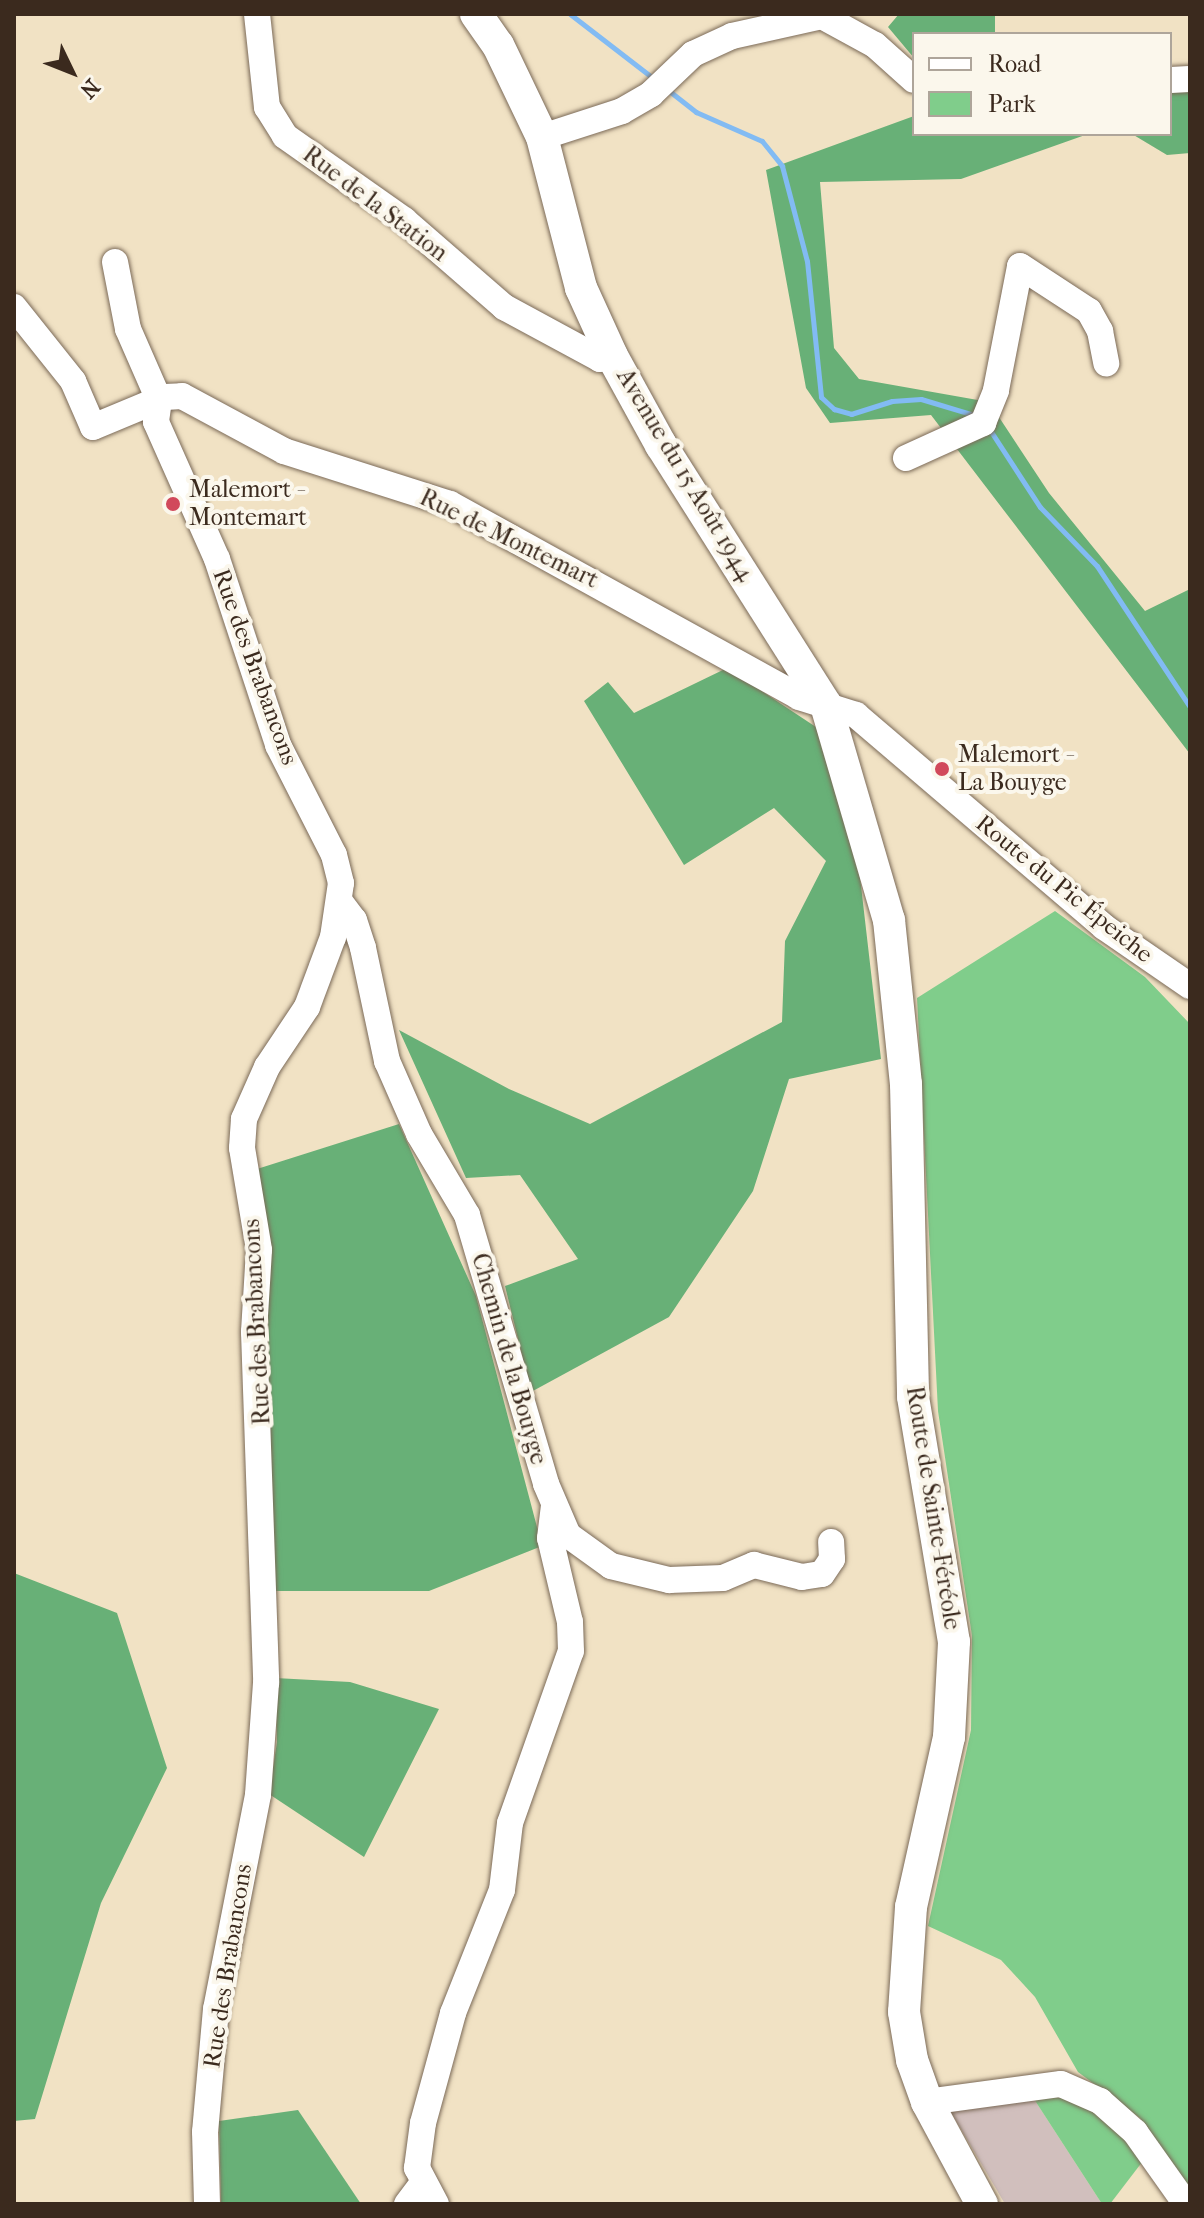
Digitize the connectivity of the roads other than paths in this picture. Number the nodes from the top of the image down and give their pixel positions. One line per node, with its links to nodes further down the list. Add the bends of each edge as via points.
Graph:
1 (257, 14): 8 (street, Rue de la Station, via 267,107 285,136 404,220 504,307 600,359)
2 (476, 14): 5 (main road, Avenue du 15 Août 1944, via 498,45)
3 (822, 15): 4 (street, via 875,45); 5 (street, via 732,36 693,54 622,111)
4 (912, 78)
5 (542, 137): 8 (main road, Avenue du 15 Août 1944, via 581,288)
6 (115, 262): 10 (street, Rue des Brabancons, via 128,329)
7 (14, 307): 10 (street, Rue de Montemart, via 73,381 93,427)
8 (612, 356): 12 (main road, Avenue du 15 Août 1944, via 661,445)
9 (1106, 363): 11 (street, via 1100,331 1089,311 1020,266 996,390 983,423)
10 (159, 400): 12 (street, Rue de Montemart, via 182,396 284,451 450,504 799,697); 13 (street, Rue des Brabancons, via 156,422 217,559 278,745 334,855)
11 (906, 458)
12 (826, 705): 14 (street, Route du Pic Épeiche, via 856,715 1104,927); 17 (main road, Route de Sainte-Féréole, via 889,920 906,1084 913,1397 954,1642 949,1737 911,1907 903,1968 912,2060)
13 (341, 903): 15 (street, Chemin de la Bouyge, via 354,920 363,948 387,1061 419,1134 467,1215); 19 (street, Rue des Brabancons, via 307,1007 267,1067 244,1119 242,1148 259,1250 254,1332 262,1427 266,1683 258,1795 216,2009 205,2132)
14 (1190, 986)
15 (554, 1503): 16 (street, Chemin de la Bouyge, via 568,1535 611,1566 669,1580 723,1578 754,1565 802,1577 822,1574 832,1559); 18 (street, via 550,1538 570,1622 571,1651 510,1823 502,1890 453,2013 423,2123 417,2168)
16 (831, 1542)
17 (927, 2102): 20 (main road, Route de Sainte-Féréole); 21 (street, via 1061,2084 1100,2101 1135,2132)
18 (422, 2197)
19 (207, 2204)
20 (982, 2204)
21 (1186, 2204)

